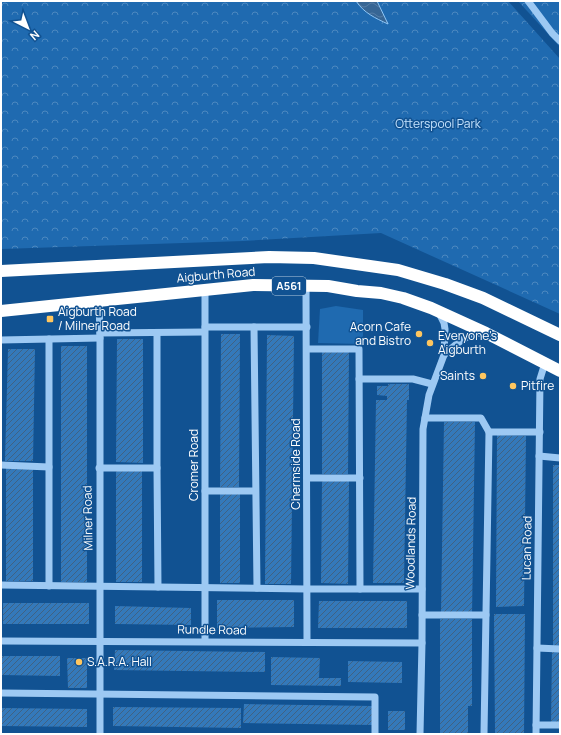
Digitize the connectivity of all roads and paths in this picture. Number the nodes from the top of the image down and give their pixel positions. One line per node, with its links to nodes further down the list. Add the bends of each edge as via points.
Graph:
1 (528, 1): 2 (street)
2 (560, 41)
3 (1, 271): 14 (highway, Aigburth Road, via 269,257 314,258 398,270 445,284 483,298)
4 (306, 286): 5 (highway, Aigburth Road / A561, via 252,285); 7 (highway, Aigburth Road / A561, via 328,286 382,293); 10 (street, Chermside Road)
5 (205, 290): 6 (highway, Aigburth Road / A561); 11 (street, Cromer Road)
6 (99, 301): 8 (highway, Aigburth Road / A561); 15 (street, Milner Road)
7 (431, 308): 13 (highway, Aigburth Road / A561); 19 (street, Woodlands Road, via 438,312 444,323)
8 (1, 311)
9 (254, 327): 10 (street); 11 (street); 35 (street)
10 (307, 327): 18 (street, Chermside Road)
11 (204, 330): 12 (street); 36 (street, Cromer Road)
12 (157, 333): 15 (street); 32 (street)
13 (486, 333): 19 (street, Woodlands Road, via 476,333 468,337); 20 (highway, Aigburth Road / A561)
14 (560, 335)
15 (100, 336): 16 (street); 31 (street, Milner Road)
16 (49, 339): 17 (street); 30 (street)
17 (1, 340)
18 (307, 348): 22 (street, via 359,348); 33 (street, Chermside Road)
19 (444, 355): 23 (street, Woodlands Road)
20 (545, 363): 21 (highway, Aigburth Road / A561); 26 (street, Lucan Road, via 540,379)
21 (560, 371)
22 (359, 379): 23 (street, via 413,379); 34 (street)
23 (432, 384): 24 (street, Woodlands Road)
24 (425, 418): 25 (street, via 481,418); 45 (street, Woodlands Road)
25 (489, 432): 26 (street); 47 (street)
26 (540, 432): 27 (street, Lucan Road)
27 (539, 456): 28 (street); 53 (street, Lucan Road)
28 (560, 458)
29 (1, 465): 30 (street)
30 (49, 467): 38 (street)
31 (99, 468): 32 (street); 39 (street, Milner Road)
32 (157, 468): 40 (street)
33 (307, 478): 34 (street); 43 (street, Chermside Road)
34 (360, 478): 44 (street)
35 (255, 491): 36 (street); 42 (street)
36 (205, 492): 41 (street, Cromer Road)
37 (1, 585): 38 (street)
38 (49, 586): 39 (street)
39 (100, 586): 40 (street); 48 (street, Milner Road)
40 (158, 587): 41 (street)
41 (205, 587): 42 (street); 50 (street, Cromer Road)
42 (257, 588): 43 (street)
43 (306, 589): 44 (street); 51 (street, Chermside Road)
44 (360, 589): 45 (street)
45 (422, 589): 46 (street, Woodlands Road)
46 (422, 615): 47 (street); 52 (street, Woodlands Road)
47 (486, 616): 62 (street)
48 (99, 640): 49 (street, Rundle Road); 50 (street, Rundle Road); 56 (street, Milner Road)
49 (1, 641)
50 (205, 641): 51 (street, Rundle Road)
51 (306, 642): 52 (street, Rundle Road)
52 (422, 643): 61 (street, Woodlands Road)
53 (537, 648): 54 (street); 57 (street, Lucan Road)
54 (560, 649)
55 (1, 693): 56 (street)
56 (100, 695): 59 (street, Milner Road); 60 (street, via 375,697)
57 (536, 725): 58 (street); 63 (street, Lucan Road)
58 (560, 725)
59 (100, 734)
60 (375, 734)
61 (420, 734)
62 (484, 734)
63 (536, 734)

